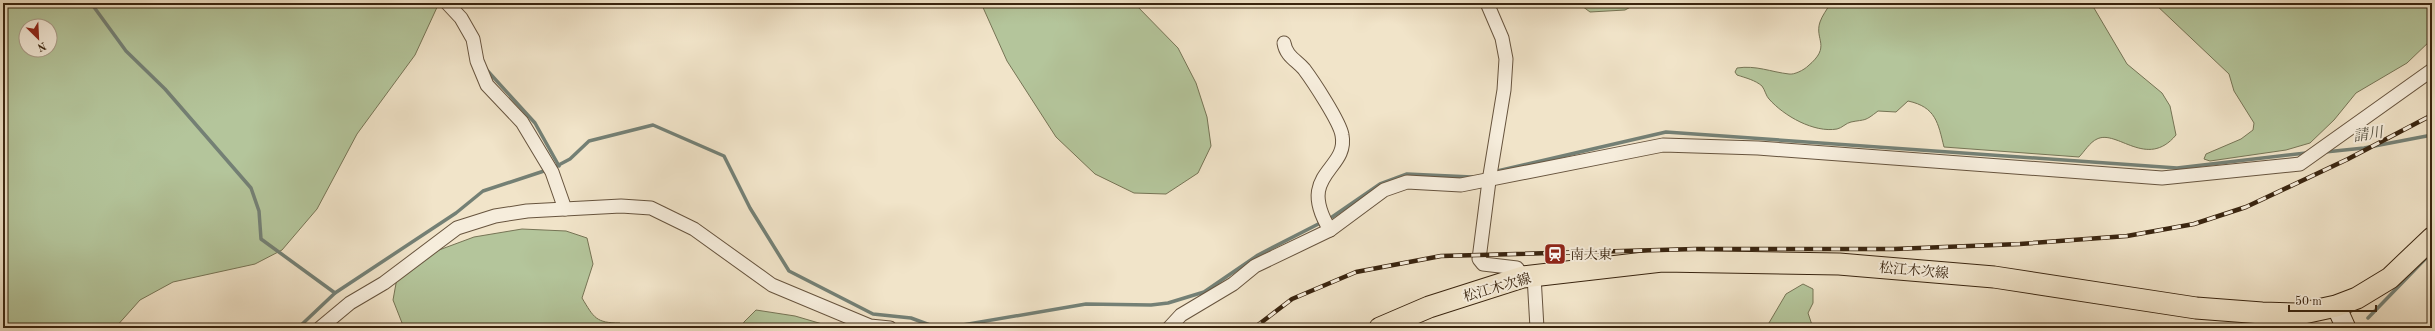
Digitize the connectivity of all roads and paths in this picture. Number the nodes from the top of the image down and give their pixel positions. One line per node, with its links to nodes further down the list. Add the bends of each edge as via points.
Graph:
1 (447, 3): 6 (street, via 461,18 473,39 477,61 487,85 522,122 552,172)
2 (1487, 3): 5 (street, via 1502,38 1506,59 1504,90)
3 (1284, 43): 7 (street, via 1287,53 1303,69 1342,133 1339,153 1318,186 1318,204)
4 (2432, 70): 5 (street, via 2300,164 2162,178 1758,148 1663,145)
5 (1490, 175): 7 (street, via 1462,186 1407,182 1384,190); 9 (street, via 1480,262 1517,268)
6 (565, 209): 11 (street, via 495,216 457,228 384,283 350,303); 12 (street, via 621,206 651,208 694,229 772,285 870,326)
7 (1326, 225): 13 (street, via 1255,266 1233,284 1181,315)
8 (2432, 238): 10 (main road, 松江木次線, via 2390,278 2357,298)
9 (1529, 276): 10 (main road, 松江木次線, via 1662,261 1839,264 1994,277 2196,308 2254,313 2299,314); 14 (main road, 松江木次線, via 1429,307); 15 (street)
10 (2336, 306): 16 (street)
11 (320, 328)
12 (890, 328)
13 (1169, 328)
14 (1380, 328)
15 (1538, 328)
16 (2346, 328)

